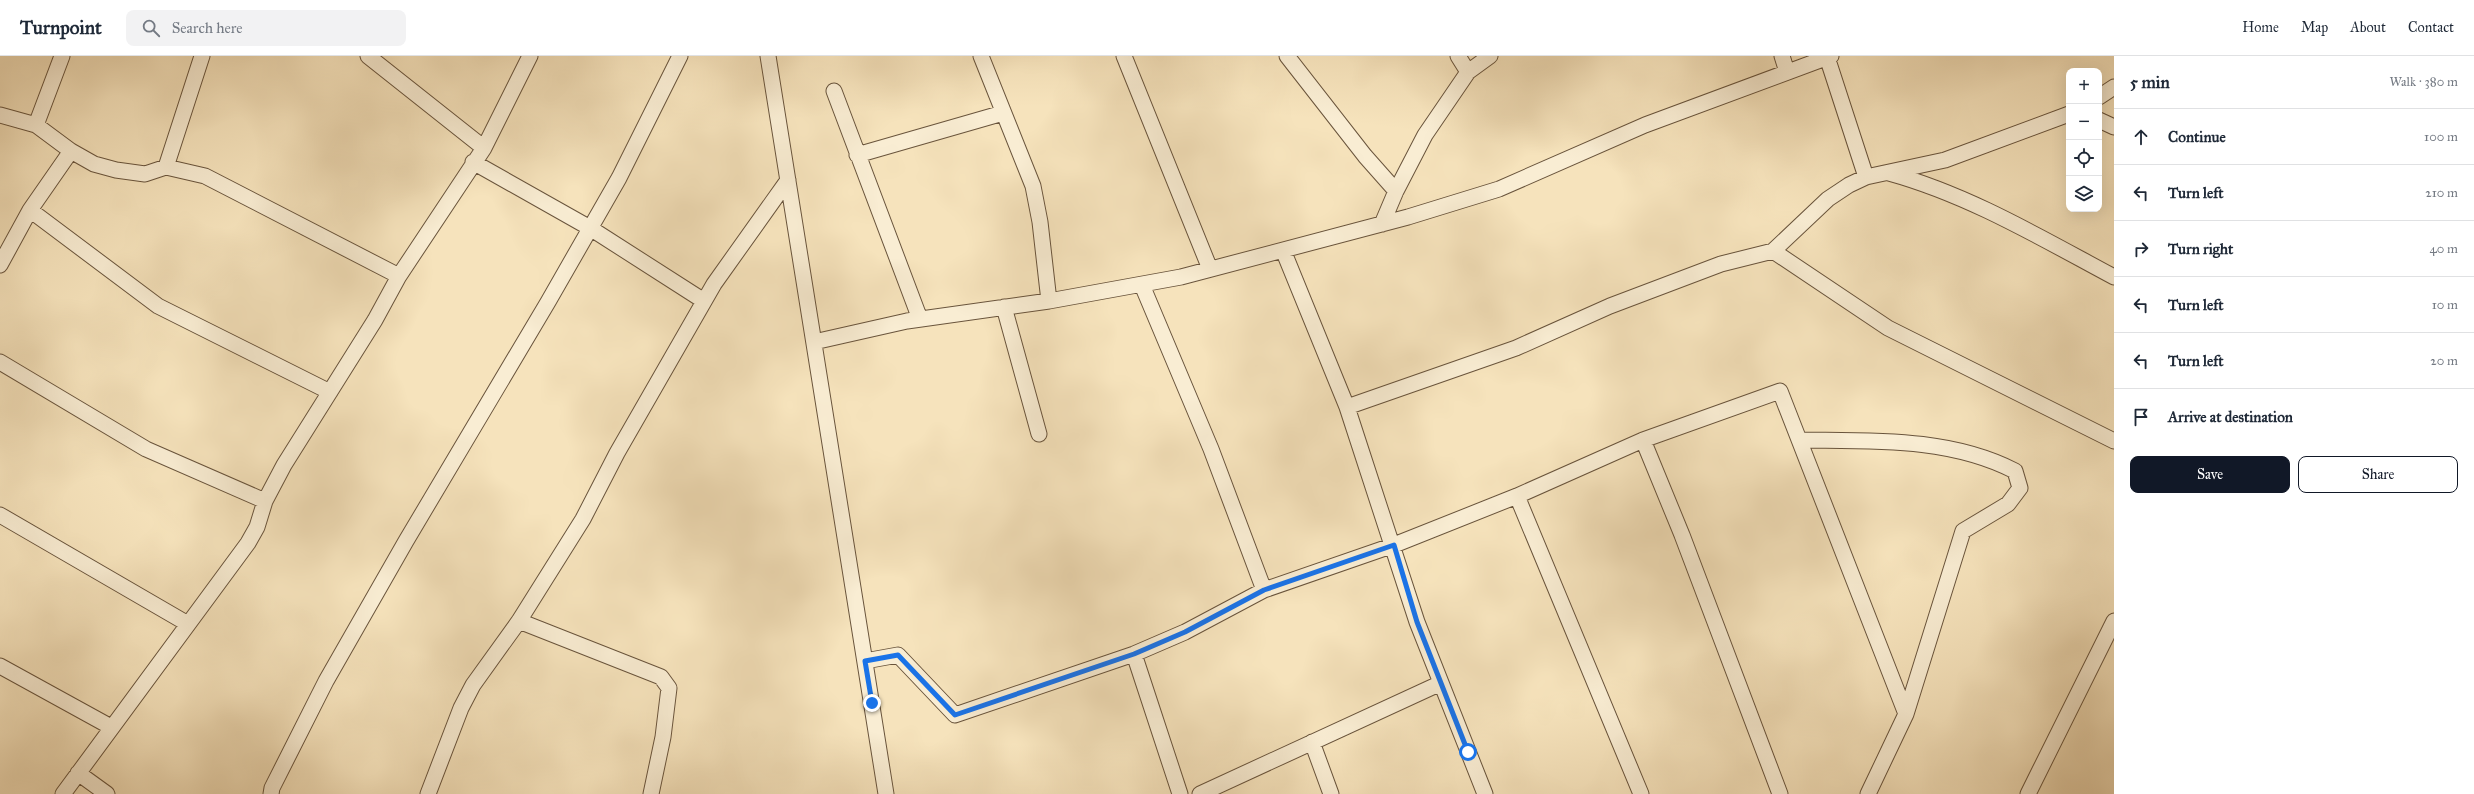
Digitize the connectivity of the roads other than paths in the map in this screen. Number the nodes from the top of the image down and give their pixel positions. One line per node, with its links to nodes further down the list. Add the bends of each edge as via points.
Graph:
1 (62, 56): 23 (street)
2 (202, 56): 29 (street)
3 (368, 56): 25 (street)
4 (530, 56): 25 (street)
5 (680, 56): 36 (street, via 619,178)
6 (768, 56): 32 (street)
7 (980, 56): 19 (street)
8 (1124, 56): 40 (street)
9 (1287, 56): 33 (street, via 1364,156)
10 (1458, 56): 14 (street)
11 (1490, 56): 14 (street)
12 (1782, 56): 15 (street)
13 (1829, 57): 15 (street); 31 (street)
14 (1468, 72): 33 (street, via 1425,135)
15 (1788, 72): 35 (street, via 1644,125 1499,189)
16 (2114, 87): 18 (street)
17 (834, 91): 27 (street)
18 (2102, 95)
19 (1003, 113): 27 (street); 45 (street, via 1033,186)
20 (0, 115): 23 (street)
21 (2066, 115): 30 (street, via 1945,160)
22 (2102, 121): 24 (street)
23 (36, 125): 26 (street)
24 (2114, 127)
25 (484, 148): 28 (street)
26 (71, 151): 29 (street, via 94,164 116,170 145,174); 34 (street)
27 (858, 155): 47 (street)
28 (473, 162): 36 (street); 41 (street)
29 (166, 167): 41 (street, via 205,176)
30 (1886, 172): 31 (street); 42 (street, via 1923,183 1987,209)
31 (1866, 177): 38 (street, via 1828,199)
32 (788, 180): 44 (street); 48 (street)
33 (1396, 191): 35 (street)
34 (30, 210): 39 (street); 50 (street, via 158,306)
35 (1382, 224): 37 (street)
36 (590, 228): 44 (street); 74 (street, via 326,681)
37 (1283, 250): 40 (street); 51 (street)
38 (1773, 251): 51 (street, via 1721,264 1610,306 1516,348); 55 (street, via 1888,328)
39 (0, 265)
40 (1210, 269): 43 (street)
41 (399, 276): 50 (street)
42 (2114, 276)
43 (1142, 285): 45 (street); 60 (street, via 1211,449)
44 (704, 301): 61 (street, via 617,453 583,519)
45 (1049, 301): 46 (street)
46 (1004, 307): 47 (street); 52 (street)
47 (920, 319): 48 (street)
48 (814, 342): 65 (street)
49 (0, 362): 57 (street, via 146,450)
50 (330, 392): 57 (street, via 284,465)
51 (1347, 407): 59 (street)
52 (1038, 434)
53 (1643, 440): 54 (street, via 1780,391); 56 (street); 83 (street, via 1682,535)
54 (1800, 440): 68 (street); 68 (street, via 1896,441 1938,446 2003,465 2015,471 2020,488 2008,504 1963,531)
55 (2114, 441)
56 (1517, 496): 59 (street); 82 (street)
57 (265, 501): 63 (street, via 257,527 248,543)
58 (0, 515): 63 (street)
59 (1394, 545): 60 (street); 67 (street, via 1417,622)
60 (1264, 590): 64 (street, via 1185,632)
61 (519, 621): 75 (street, via 473,685); 76 (street, via 656,675 666,682 669,688 663,737)
62 (2114, 621): 85 (street)
63 (188, 624): 69 (street)
64 (1134, 654): 65 (street, via 955,715 898,655); 78 (street)
65 (865, 661): 77 (street)
66 (0, 666): 69 (street)
67 (1441, 682): 70 (street); 81 (street)
68 (1906, 714): 84 (street)
69 (111, 728): 71 (street)
70 (1312, 742): 79 (street); 80 (street)
71 (78, 773): 72 (street); 73 (street)
72 (63, 794)
73 (107, 794)
74 (271, 794)
75 (428, 794)
76 (651, 794)
77 (886, 794)
78 (1180, 794)
79 (1200, 794)
80 (1331, 794)
81 (1485, 794)
82 (1640, 794)
83 (1780, 794)
84 (1868, 794)
85 (2028, 794)

